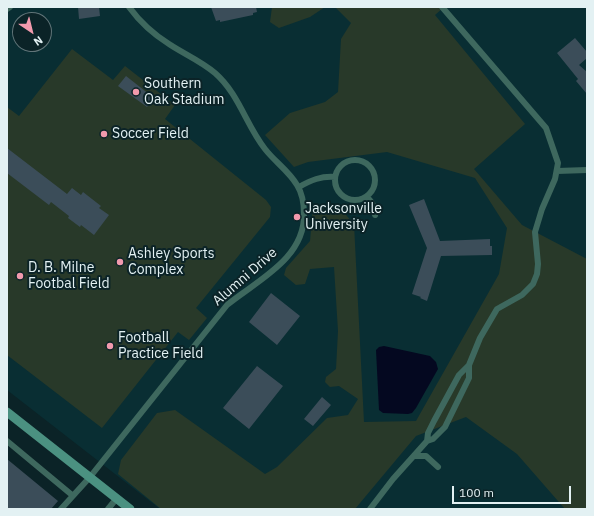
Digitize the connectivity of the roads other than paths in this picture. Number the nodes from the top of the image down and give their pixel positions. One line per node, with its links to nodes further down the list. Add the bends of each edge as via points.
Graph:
1 (10, 7): 4 (street)
2 (129, 7): 8 (street, Alumni Drive, via 148,29 216,75 234,96 265,150 292,176)
3 (442, 7): 6 (street, via 546,128 558,163)
4 (7, 10)
5 (587, 170): 6 (street)
6 (557, 171): 11 (street, via 535,232 538,264 533,284 522,295 497,309 480,338)
7 (336, 177): 8 (street, via 316,178); 9 (street, via 338,190 347,198 354,200); 9 (street, via 338,170 347,161 360,160 366,163 371,167 376,180)
8 (299, 187): 17 (street, Alumni Drive, via 304,218 303,229 294,248 271,274 227,305)
9 (366, 197): 10 (street, via 373,204)
10 (375, 215)
11 (469, 365): 14 (street, via 459,375 434,421 428,433); 14 (street, via 469,378 445,427)
12 (7, 412): 17 (main road)
13 (7, 441): 18 (street)
14 (428, 441): 15 (street)
15 (414, 456): 16 (street, via 426,456); 23 (street)
16 (438, 467)
17 (90, 477): 18 (street, Alumni Drive); 19 (main road)
18 (72, 495): 20 (street, Alumni Drive)
19 (117, 498): 21 (street); 22 (main road)
20 (61, 509)
21 (108, 509)
22 (130, 509)
23 (370, 509)

